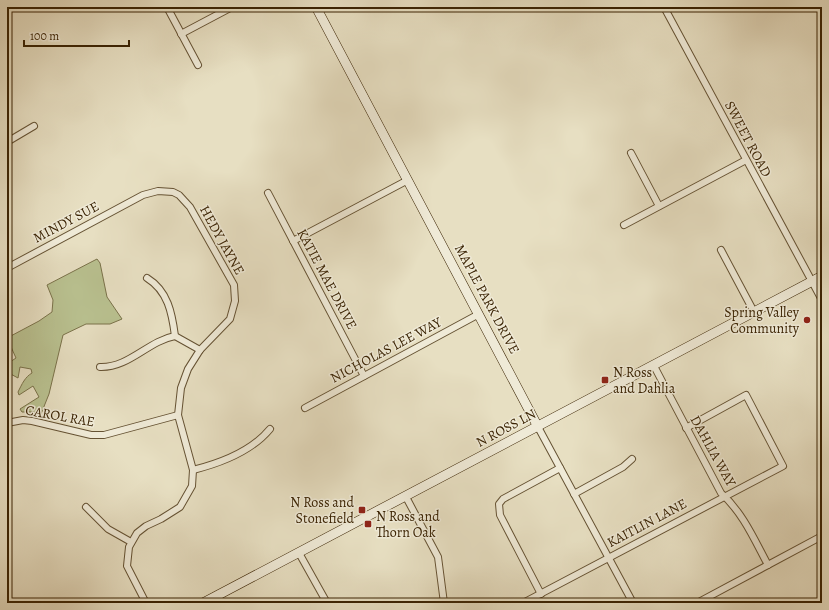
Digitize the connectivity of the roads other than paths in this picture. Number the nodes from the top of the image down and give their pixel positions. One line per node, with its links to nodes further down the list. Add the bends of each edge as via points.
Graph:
1 (167, 7): 5 (street)
2 (232, 7): 5 (street)
3 (316, 7): 11 (main road, MAPLE PARK DRIVE)
4 (664, 7): 10 (street, SWEET ROAD)
5 (181, 34): 6 (street)
6 (198, 65)
7 (34, 126): 8 (street)
8 (7, 142)
9 (631, 153): 14 (street)
10 (746, 160): 14 (street); 21 (street, SWEET ROAD)
11 (408, 180): 16 (street); 24 (main road, MAPLE PARK DRIVE)
12 (268, 193): 16 (street, KATIE MAE DRIVE)
13 (136, 199): 18 (street, MINDY SUE); 26 (street, HEDY JAYNE, via 158,191 179,195 196,216 234,285 236,301 230,319)
14 (660, 206): 15 (street)
15 (624, 225)
16 (293, 241): 29 (street, KATIE MAE DRIVE)
17 (721, 250): 23 (street)
18 (7, 268)
19 (822, 276): 21 (main road, N ROSS LN)
20 (147, 278): 25 (street, via 158,286 166,297)
21 (812, 282): 22 (street, SWEET ROAD); 23 (main road, N ROSS LN)
22 (822, 300)
23 (754, 312): 27 (main road, N ROSS LN)
24 (479, 314): 29 (street, NICHOLAS LEE WAY); 33 (main road, MAPLE PARK DRIVE)
25 (175, 336): 26 (street); 28 (street, via 117,365)
26 (200, 350): 31 (street, HEDY JAYNE, via 183,383)
27 (654, 366): 33 (main road, N ROSS LN); 34 (street, DAHLIA WAY)
28 (100, 367)
29 (364, 376): 30 (street, NICHOLAS LEE WAY)
30 (305, 408)
31 (178, 415): 32 (street, CAROL RAE, via 104,435 91,435 32,421); 38 (street, HEDY JAYNE)
32 (7, 423)
33 (538, 427): 37 (street, MAPLE PARK DRIVE); 40 (main road, N ROSS LN)
34 (686, 428): 41 (street, DAHLIA WAY); 41 (street, KAITLIN LANE, via 746,395 783,466)
35 (270, 429): 38 (street, via 257,442 233,456)
36 (632, 459): 39 (street, via 623,467)
37 (560, 468): 39 (street, MAPLE PARK DRIVE); 48 (street, via 503,499 499,504 500,515)
38 (193, 470): 44 (street, HEDY JAYNE, via 192,486 184,502 174,511 146,526)
39 (574, 494): 46 (street, MAPLE PARK DRIVE)
40 (406, 496): 45 (main road, N ROSS LN); 52 (street, via 438,558)
41 (724, 496): 46 (street, KAITLIN LANE); 47 (street, DAHLIA WAY, via 743,517)
42 (86, 507): 44 (street, via 108,529)
43 (822, 536): 47 (street)
44 (131, 542): 49 (street, via 127,566)
45 (299, 553): 50 (main road, N ROSS LN); 51 (street)
46 (609, 558): 48 (street, KAITLIN LANE); 54 (street, MAPLE PARK DRIVE)
47 (768, 565): 55 (street)
48 (541, 594): 53 (street, KAITLIN LANE)
49 (146, 603)
50 (203, 603)
51 (326, 603)
52 (444, 603)
53 (523, 603)
54 (633, 603)
55 (697, 603)

